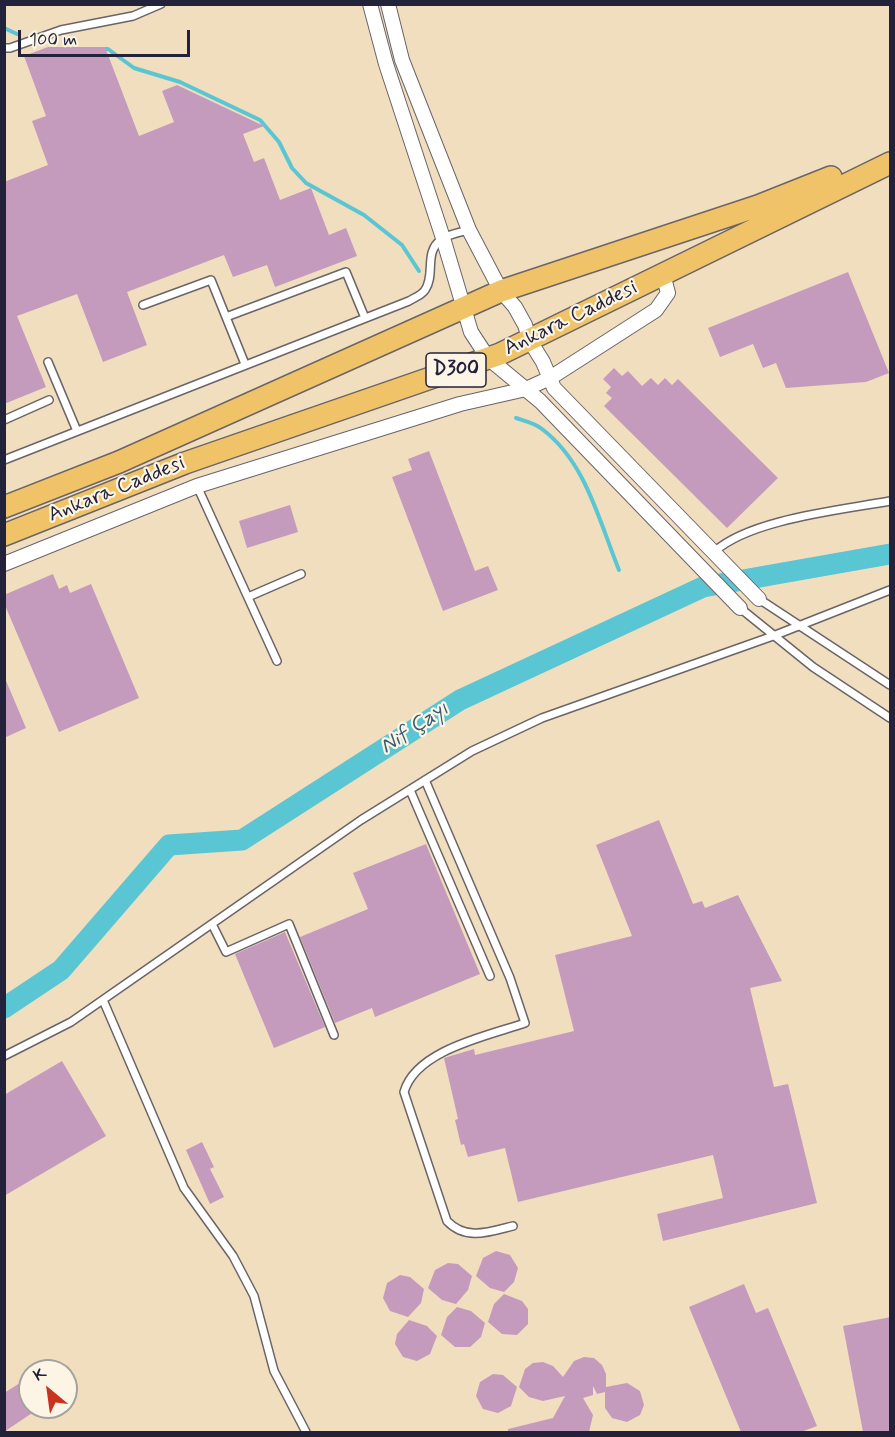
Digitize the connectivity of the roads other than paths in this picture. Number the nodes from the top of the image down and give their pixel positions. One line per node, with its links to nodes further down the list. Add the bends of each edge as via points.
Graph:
1 (161, 4): 4 (lane, via 133,16 61,30)
2 (370, 4): 8 (street)
3 (388, 4): 7 (street, via 402,60)
4 (4, 48)
5 (891, 154): 10 (highway, Ankara Caddesi / D300, via 758,206)
6 (891, 163): 9 (highway, Ankara Caddesi / D300)
7 (469, 230): 8 (lane); 10 (street)
8 (443, 238): 12 (street); 14 (lane, via 433,248 424,292)
9 (663, 274): 15 (highway, Ankara Caddesi / D300); 19 (street, via 668,293 656,310)
10 (501, 291): 12 (highway, Ankara Caddesi / D300); 15 (street, via 515,307)
11 (143, 305): 13 (lane, via 211,280)
12 (463, 307): 16 (street, via 471,332); 27 (highway, Ankara Caddesi / D300, via 119,462)
13 (226, 317): 14 (lane, via 346,272); 18 (lane)
14 (365, 318): 18 (lane)
15 (530, 341): 16 (highway, Ankara Caddesi / D300); 19 (street)
16 (488, 358): 20 (street); 28 (highway, Ankara Caddesi / D300, via 185,463)
17 (48, 362): 23 (lane)
18 (245, 364): 23 (lane)
19 (550, 378): 20 (street); 29 (street, via 554,388)
20 (526, 389): 25 (street, via 460,404); 31 (street)
21 (49, 400): 22 (lane)
22 (4, 420)
23 (77, 431): 24 (lane)
24 (4, 460)
25 (197, 486): 30 (street); 34 (lane)
26 (891, 501): 29 (lane, via 774,524 741,535)
27 (4, 507)
28 (4, 535)
29 (713, 553): 31 (street); 35 (street)
30 (4, 564)
31 (704, 571): 36 (street)
32 (301, 574): 34 (lane)
33 (891, 590): 37 (lane)
34 (248, 597): 39 (lane)
35 (759, 599): 37 (lane)
36 (740, 608): 38 (lane)
37 (797, 626): 38 (lane); 40 (lane)
38 (773, 636): 41 (lane, via 867,705); 42 (lane, via 542,718 472,751)
39 (277, 661)
40 (891, 685)
41 (891, 718)
42 (425, 780): 43 (lane); 49 (lane, via 510,978 525,1023 426,1061 412,1073 404,1092 447,1221 462,1232 475,1235)
43 (410, 790): 44 (lane); 45 (lane)
44 (212, 924): 46 (lane); 47 (lane, via 226,952 289,924)
45 (490, 976)
46 (103, 999): 48 (lane, via 71,1022); 50 (lane, via 184,1188 233,1256 254,1296 274,1371)
47 (334, 1035)
48 (4, 1056)
49 (513, 1227)
50 (306, 1432)

